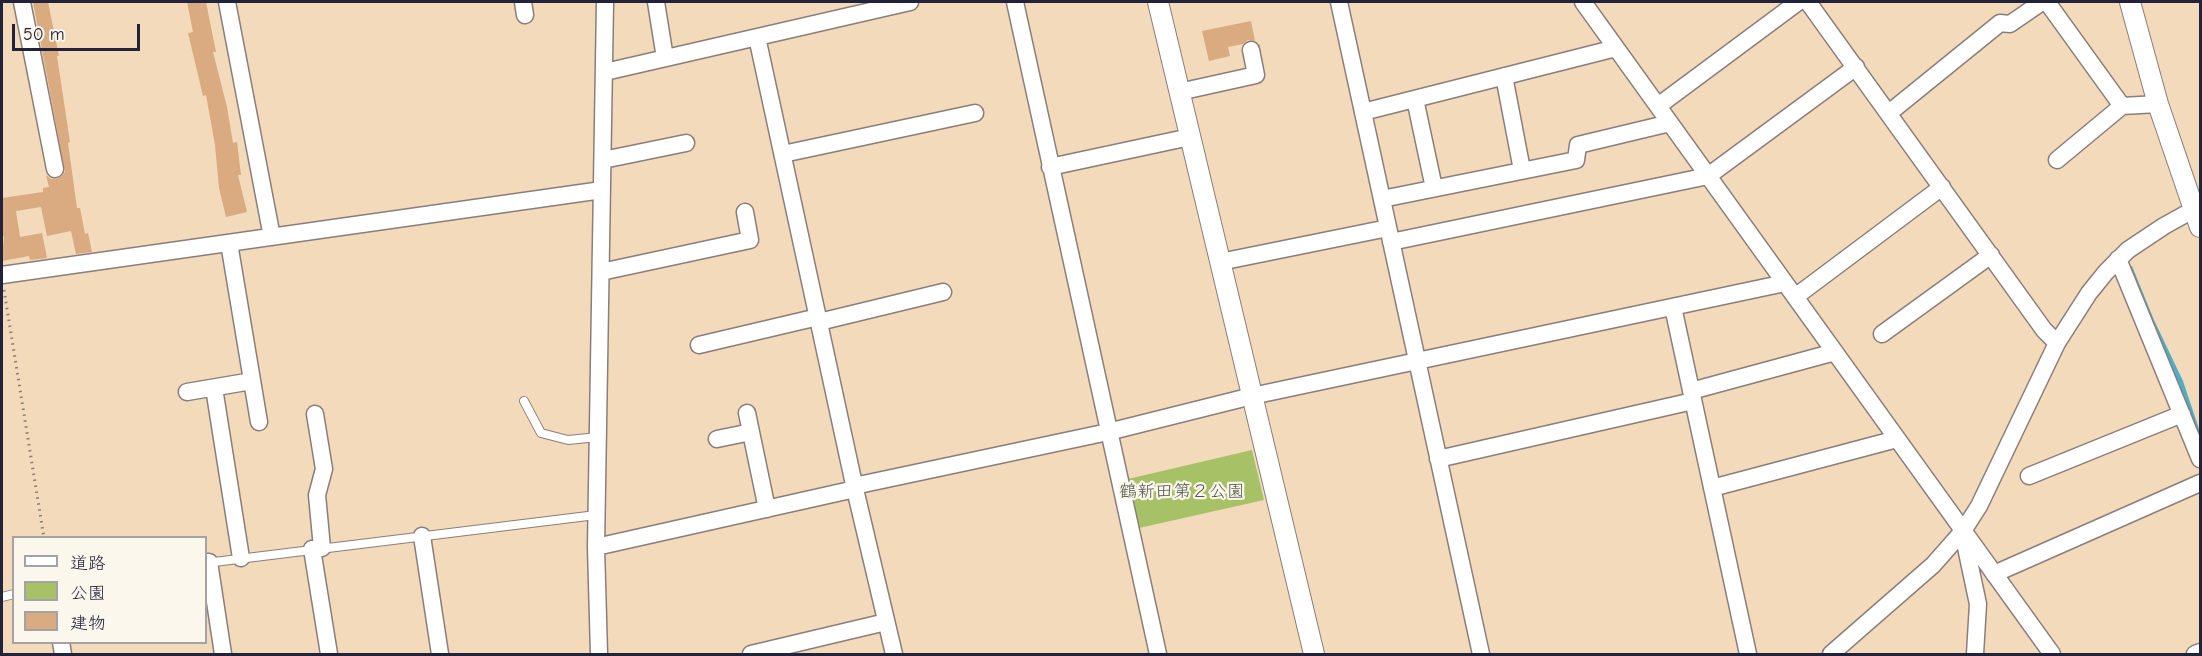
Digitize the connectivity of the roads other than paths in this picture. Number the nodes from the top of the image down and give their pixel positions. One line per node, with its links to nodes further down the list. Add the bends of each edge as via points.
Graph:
1 (22, 2): 37 (street)
2 (227, 2): 47 (street)
3 (605, 2): 20 (street)
4 (656, 2): 18 (street)
5 (910, 2): 15 (street)
6 (1014, 2): 36 (street)
7 (1158, 2): 22 (street)
8 (1339, 2): 28 (street)
9 (1583, 2): 16 (street)
10 (1798, 2): 25 (street)
11 (1808, 2): 19 (street)
12 (2042, 2): 29 (street, via 2010,24 2000,23)
13 (2047, 2): 26 (street)
14 (2130, 2): 24 (street)
15 (757, 37): 18 (street); 33 (street)
16 (1616, 48): 21 (street); 25 (street)
17 (1251, 50): 22 (street, via 1256,75)
18 (665, 58): 20 (street)
19 (1857, 67): 29 (street); 39 (street)
20 (605, 72): 34 (street)
21 (1504, 76): 23 (street); 38 (street)
22 (1179, 92): 31 (street)
23 (1415, 99): 28 (street); 41 (street)
24 (2158, 104): 26 (street); 45 (street)
25 (1658, 106): 30 (street)
26 (2122, 106): 35 (street)
27 (975, 112): 33 (street)
28 (1363, 112): 43 (street)
29 (1889, 113): 40 (street)
30 (1670, 123): 38 (street, via 1578,145 1576,160); 39 (street)
31 (1190, 137): 36 (street); 51 (street)
32 (686, 143): 34 (street)
33 (783, 154): 58 (street)
34 (603, 160): 42 (street)
35 (2057, 160)
36 (1050, 167): 75 (street)
37 (54, 169)
38 (1522, 170): 41 (street)
39 (1708, 176): 46 (street); 54 (street)
40 (1942, 187): 49 (street); 56 (street)
41 (1434, 188): 43 (street)
42 (602, 190): 47 (street); 52 (street)
43 (1382, 199): 46 (street)
44 (745, 212): 52 (street, via 750,240)
45 (2198, 214): 50 (street, via 2155,232)
46 (1389, 235): 51 (street); 63 (street)
47 (272, 237): 48 (street)
48 (229, 243): 53 (street); 64 (street)
49 (1991, 255): 59 (street); 60 (street)
50 (2118, 259): 60 (street, via 2089,293); 72 (street)
51 (1220, 262): 67 (street)
52 (601, 272): 76 (street)
53 (2, 282)
54 (1785, 283): 56 (street); 57 (street)
55 (943, 292): 58 (street)
56 (1795, 297): 62 (street)
57 (1673, 307): 63 (street); 68 (street)
58 (818, 320): 61 (street); 83 (street)
59 (1882, 334)
60 (2057, 343): 87 (street, via 1979,506)
61 (699, 345)
62 (1835, 352): 68 (street); 78 (street)
63 (1417, 362): 67 (street); 79 (street)
64 (252, 381): 65 (street); 73 (street)
65 (214, 388): 66 (street); 91 (street)
66 (187, 392)
67 (1252, 396): 75 (street); 103 (street)
68 (1692, 396): 79 (street); 84 (street)
69 (524, 401): 76 (lane, via 541,433 568,440)
70 (747, 413): 74 (street)
71 (315, 414): 90 (street, via 324,469 317,495)
72 (2182, 414): 80 (street); 81 (street)
73 (259, 422)
74 (751, 432): 77 (street); 85 (street)
75 (1108, 432): 83 (street); 102 (street)
76 (598, 437): 86 (street)
77 (717, 439)
78 (1896, 439): 84 (street); 87 (street)
79 (1438, 459): 104 (street)
80 (2200, 459)
81 (2029, 476)
82 (2200, 483): 93 (street)
83 (854, 488): 85 (street); 94 (street)
84 (1712, 488): 105 (street)
85 (767, 509): 89 (street)
86 (596, 515): 88 (lane); 89 (street)
87 (1963, 531): 93 (street); 106 (street, via 1934,565); 107 (street, via 1978,604)
88 (422, 536): 90 (lane); 98 (street)
89 (596, 547): 99 (street)
90 (317, 549): 91 (lane); 97 (street)
91 (241, 558): 92 (lane)
92 (207, 562): 96 (street)
93 (1994, 574): 108 (street)
94 (886, 622): 100 (street); 101 (street)
95 (2200, 652): 109 (street)
96 (223, 654)
97 (329, 654)
98 (440, 654)
99 (598, 654)
100 (751, 654)
101 (894, 654)
102 (1158, 654)
103 (1314, 654)
104 (1481, 654)
105 (1748, 654)
106 (1831, 654)
107 (1975, 654)
108 (2052, 654)
109 (2195, 654)

